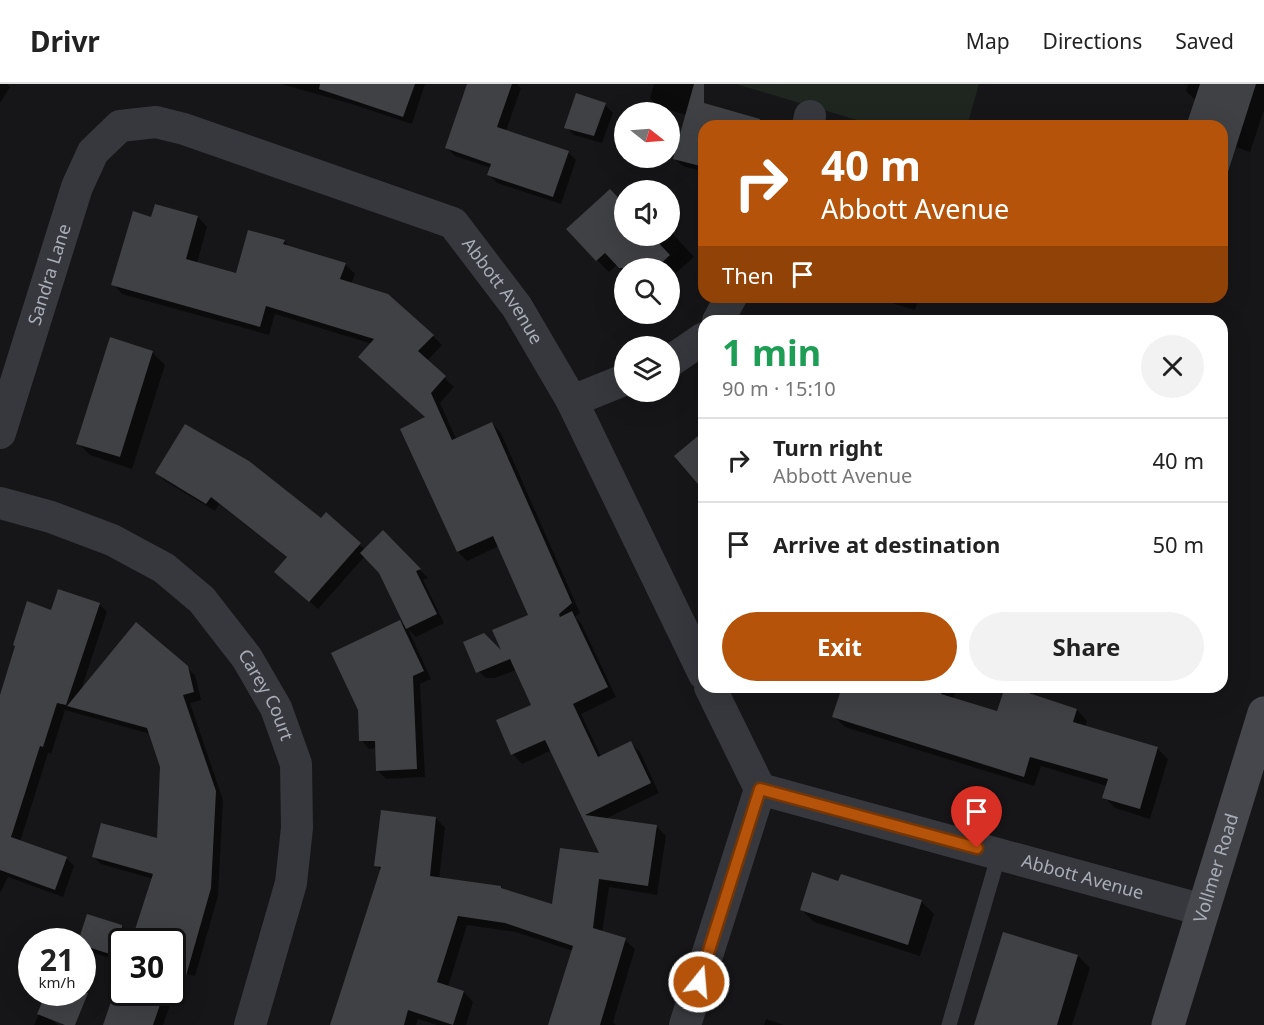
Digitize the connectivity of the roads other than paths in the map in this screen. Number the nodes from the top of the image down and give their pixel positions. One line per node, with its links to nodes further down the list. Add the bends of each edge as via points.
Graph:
1 (120, 126): 5 (street, Abbott Avenue, via 156,122 184,129 453,224 517,307); 6 (street, Sandra Lane, via 93,152 77,187)
2 (698, 342): 3 (street)
3 (680, 354)
4 (614, 384): 5 (street)
5 (572, 401): 8 (street, Abbott Avenue)
6 (0, 433)
7 (0, 503): 14 (street, Carey Court, via 82,528 164,568 202,600 247,658 276,708 296,764 297,828 291,883)
8 (698, 662)
9 (713, 693): 11 (street)
10 (1264, 713): 13 (main road, Vollmer Road)
11 (760, 789): 12 (street, Abbott Avenue); 15 (street)
12 (999, 854): 13 (street, Abbott Avenue); 16 (lane)
13 (1203, 909): 17 (main road, Vollmer Road)
14 (250, 1025)
15 (685, 1025)
16 (949, 1025)
17 (1168, 1025)

